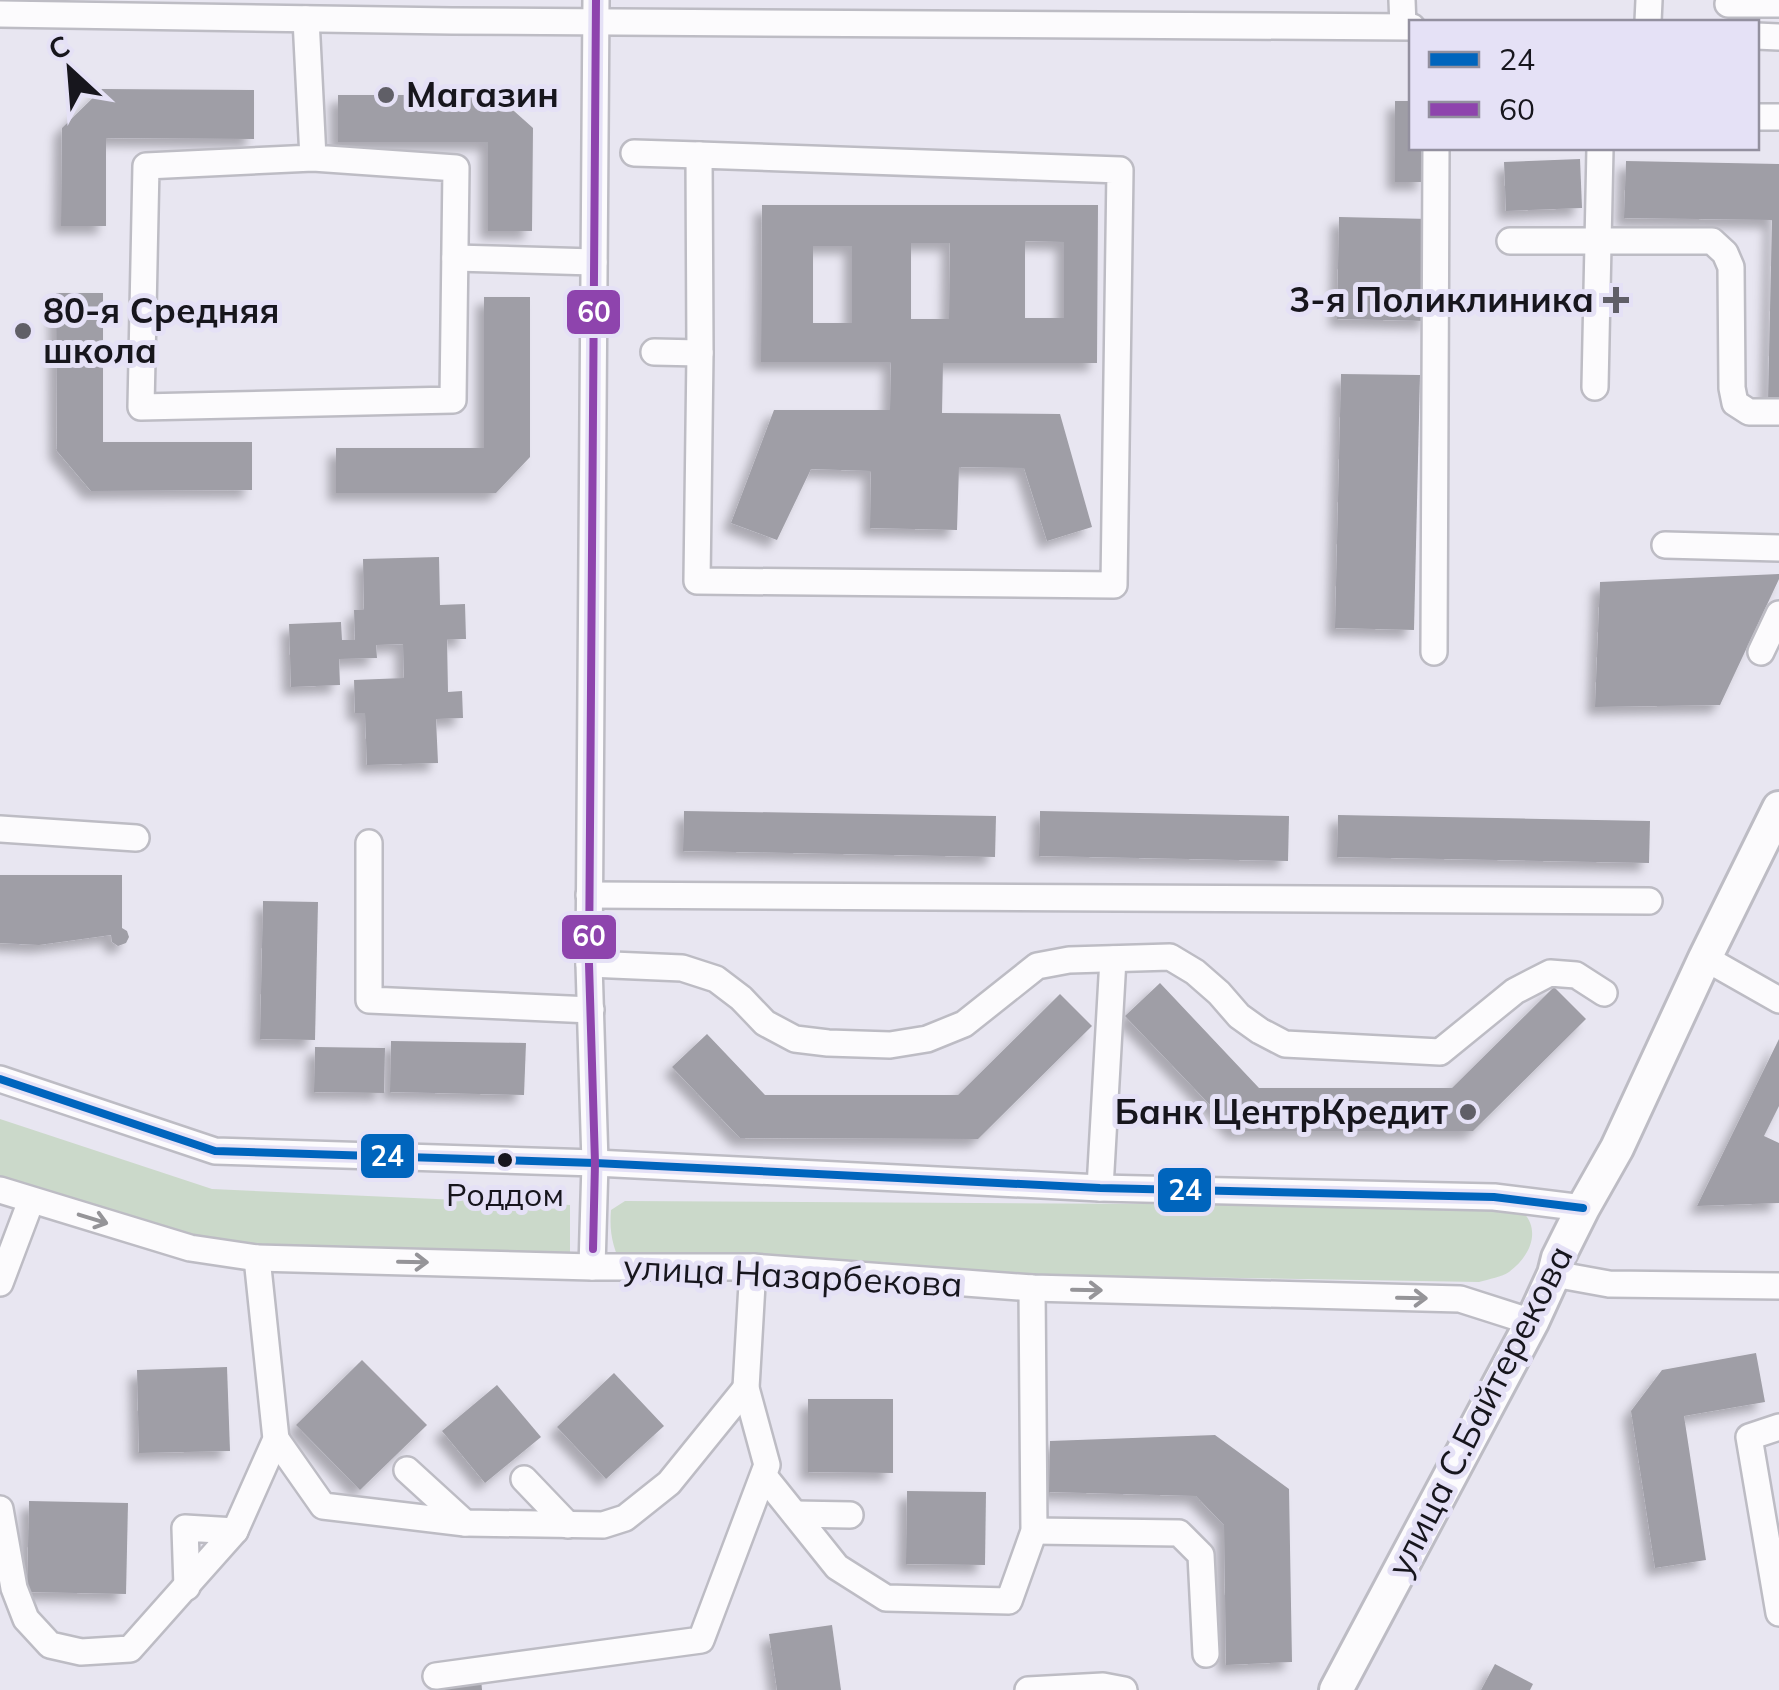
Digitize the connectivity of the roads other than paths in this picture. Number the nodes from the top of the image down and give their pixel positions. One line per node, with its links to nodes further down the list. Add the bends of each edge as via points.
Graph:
1 (1402, 0): 11 (street)
2 (1728, 4): 3 (street)
3 (1779, 4)
4 (61, 8): 9 (street); 10 (street)
5 (452, 10): 6 (street); 10 (street)
6 (595, 10): 7 (street); 20 (street)
7 (749, 11): 8 (street)
8 (1114, 12): 11 (street)
9 (0, 14)
10 (306, 19): 16 (street)
11 (1407, 27)
12 (1436, 150): 28 (street)
13 (1600, 150): 18 (street)
14 (634, 153): 15 (street)
15 (699, 155): 22 (street); 22 (street, via 1120,170 1114,585 697,581)
16 (313, 158): 19 (street, via 456,168); 19 (street, via 146,166 140,407 452,400)
17 (1510, 241): 18 (street)
18 (1598, 241): 23 (street); 24 (street, via 1712,242 1725,252 1735,403 1749,412)
19 (455, 258): 20 (street)
20 (594, 262): 34 (street)
21 (654, 352): 22 (street)
22 (700, 354)
23 (1595, 387)
24 (1779, 412)
25 (1665, 545): 26 (street)
26 (1779, 548)
27 (1779, 614): 29 (street)
28 (1434, 652)
29 (1761, 652)
30 (1779, 808): 37 (main road, улица С.Байтерекова)
31 (0, 829): 32 (street)
32 (136, 838)
33 (370, 843): 41 (street, via 369,1000)
34 (589, 895): 35 (street); 38 (street)
35 (1650, 901)
36 (1113, 958): 38 (street, via 1037,966 964,1024 890,1045 795,1038 765,1023 716,979 682,968); 39 (street, via 1170,957 1260,1032 1285,1044 1326,1047 1440,1052 1515,990 1550,973 1576,974); 44 (street)
37 (1705, 958): 40 (street); 47 (main road, улица С.Байтерекова, via 1618,1148)
38 (589, 964): 41 (street)
39 (1604, 993)
40 (1779, 1000)
41 (591, 1010): 43 (street)
42 (0, 1078): 43 (street, via 215,1152)
43 (595, 1164): 44 (street); 49 (street)
44 (1100, 1188): 47 (street, via 1494,1197)
45 (0, 1190): 46 (street, улица Назарбекова)
46 (31, 1201): 48 (street, улица Назарбекова, one-way to 48, via 190,1248); 52 (street)
47 (1583, 1208): 51 (main road, улица С.Байтерекова)
48 (257, 1258): 49 (street, улица Назарбекова, one-way to 49); 58 (street)
49 (592, 1266): 50 (street, улица Назарбекова)
50 (753, 1267): 54 (street, улица Назарбекова); 56 (street)
51 (1554, 1274): 53 (street, via 1609,1284); 55 (main road, улица С.Байтерекова)
52 (0, 1283)
53 (1779, 1286)
54 (1032, 1288): 55 (street, улица Назарбекова, one-way to 55, via 1460,1300); 68 (street)
55 (1532, 1322): 75 (main road, улица С.Байтерекова)
56 (746, 1388): 60 (street); 66 (street, via 625,1518)
57 (1779, 1428): 70 (street, via 1749,1437)
58 (276, 1440): 65 (street, via 323,1506); 67 (street)
59 (407, 1470): 65 (street)
60 (764, 1476): 63 (street); 72 (street, via 701,1640)
61 (524, 1478): 66 (street)
62 (0, 1508): 69 (street, via 14,1588 26,1619 50,1645 81,1652 130,1649)
63 (795, 1514): 64 (street); 68 (street, via 837,1567 886,1598 1008,1601)
64 (850, 1515)
65 (465, 1523): 66 (street)
66 (568, 1525)
67 (235, 1532): 69 (street); 69 (street, via 184,1528)
68 (1034, 1532): 71 (street, via 1178,1533 1201,1556)
69 (188, 1587)
70 (1779, 1613)
71 (1206, 1654)
72 (436, 1676)
73 (1028, 1690): 74 (street)
74 (1124, 1690)
75 (1336, 1690)

